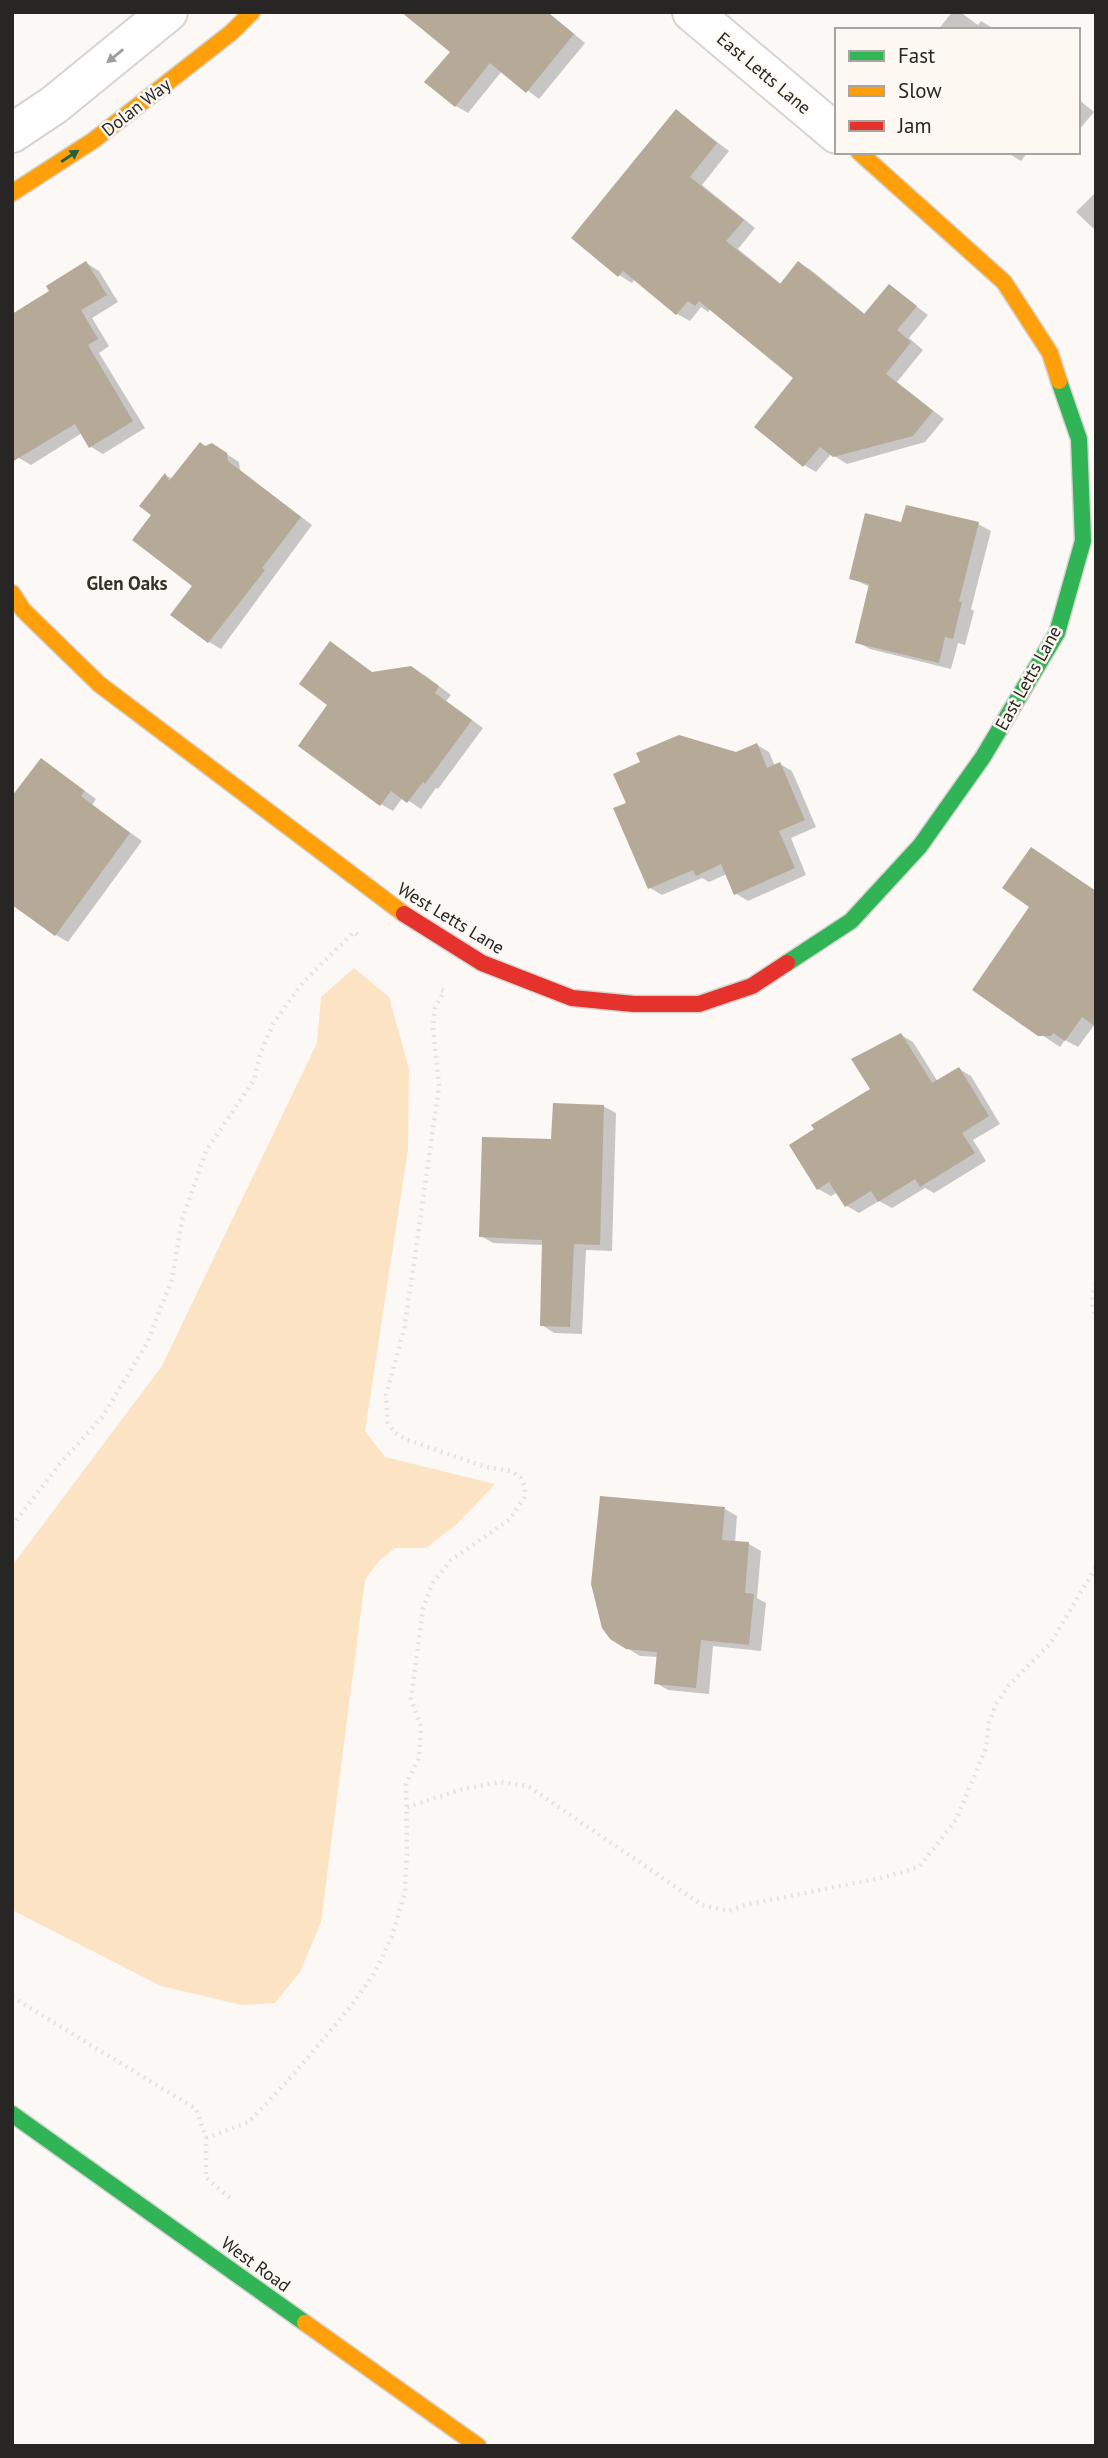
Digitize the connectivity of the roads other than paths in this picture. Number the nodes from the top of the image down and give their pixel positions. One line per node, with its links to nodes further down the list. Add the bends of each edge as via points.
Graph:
1 (168, 12): 5 (street, one-way to 5, via 54,105)
2 (252, 12): 7 (street, Dolan Way, one-way to 2, via 94,140)
3 (692, 12): 4 (street, East Letts Lane)
4 (835, 132)
5 (12, 133)
6 (861, 154): 9 (street, East Letts Lane, via 1004,282 1050,353 1079,439 1083,541 1057,633 983,757)
7 (12, 193)
8 (12, 593): 9 (street, West Letts Lane, via 23,610 99,684 402,913 482,963 572,998 699,1004 752,986 851,921)
9 (920, 846)
10 (12, 2113): 11 (street, West Road)
11 (478, 2446)

